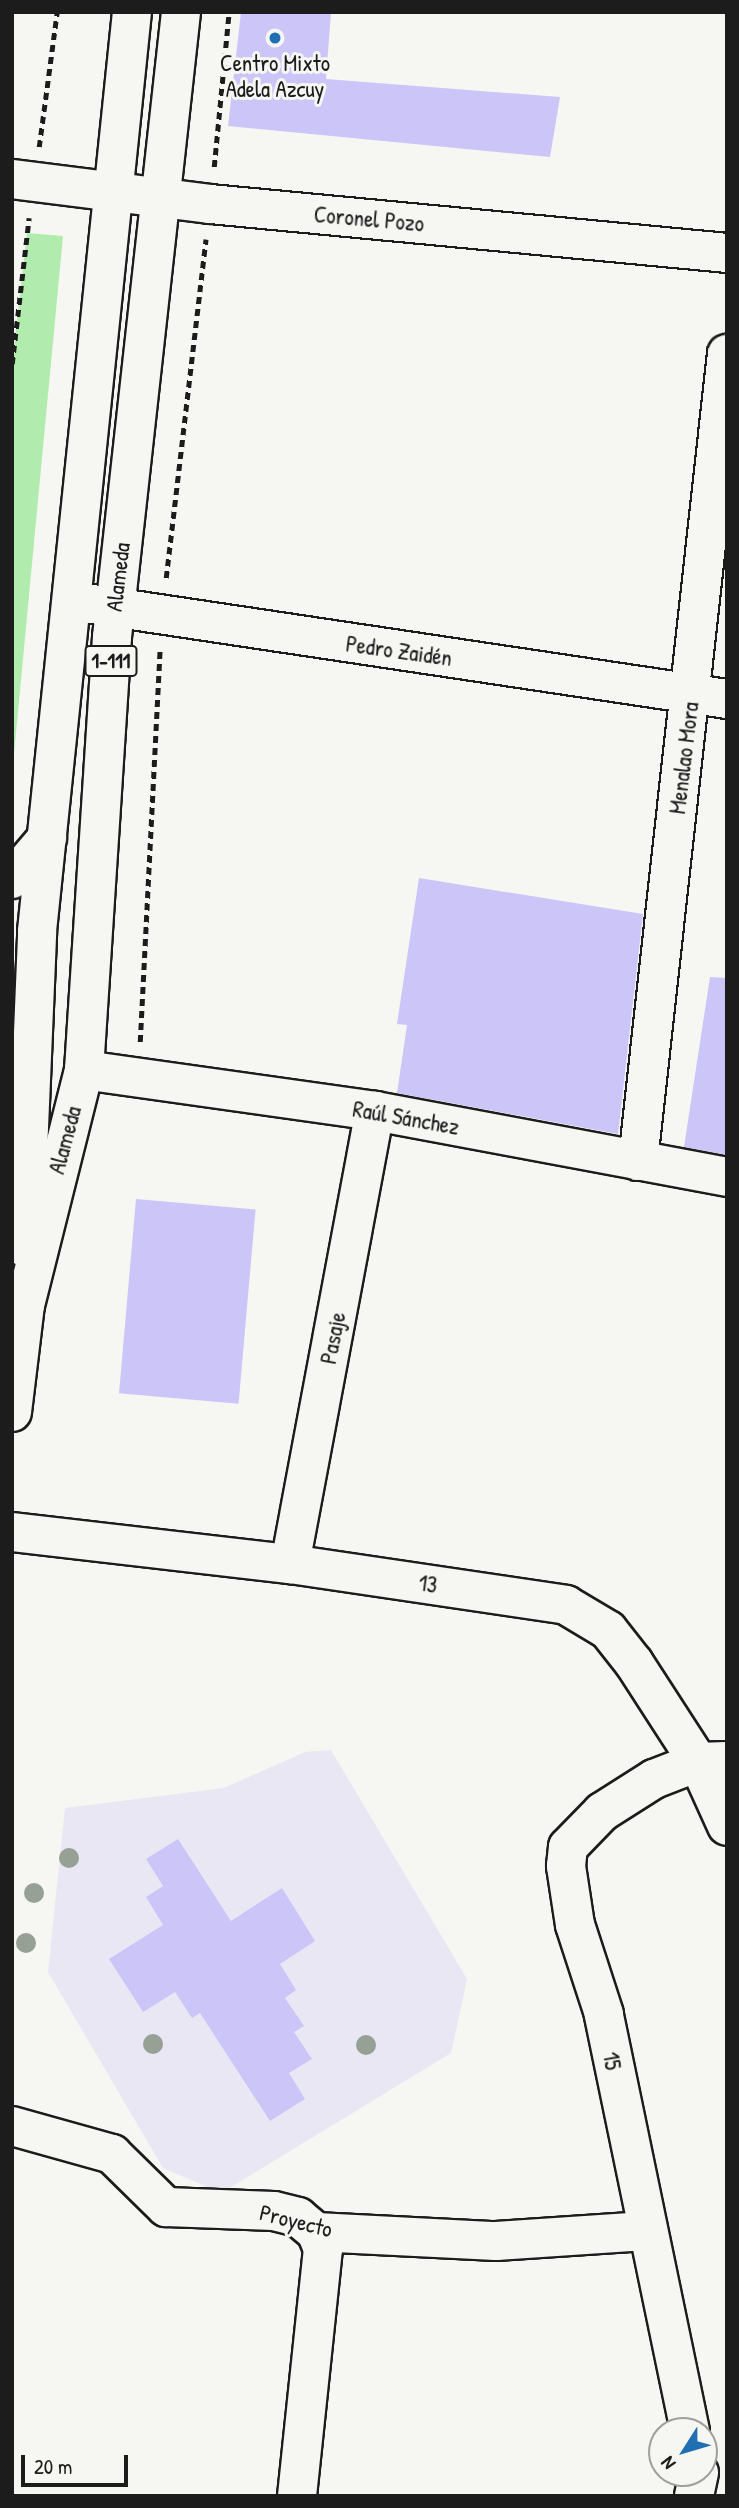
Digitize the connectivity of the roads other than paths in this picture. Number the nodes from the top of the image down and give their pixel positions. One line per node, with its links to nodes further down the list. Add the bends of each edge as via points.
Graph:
1 (132, 12): 4 (street, Alameda / 1-111)
2 (181, 12): 5 (street, Alameda / 1-111)
3 (12, 179): 4 (street, Coronel Pozo)
4 (115, 190): 5 (street, Coronel Pozo); 8 (street, Alameda / 1-111)
5 (163, 197): 6 (street, Coronel Pozo); 9 (street, Alameda / 1-111)
6 (727, 253)
7 (727, 354): 10 (street, Menalao Mora)
8 (72, 601): 9 (street, Pedro Zaidén); 11 (street, Alameda / 1-111)
9 (113, 623): 10 (street, Pedro Zaidén, via 162,617); 13 (street, via 71,902 52,924); 16 (street, Alameda / 1-111)
10 (709, 696): 18 (street, Menalao Mora)
11 (47, 838): 12 (street); 13 (street, Alameda / 1-111)
12 (12, 879)
13 (25, 930): 15 (street, Alameda / 1-111); 19 (street, via 56,947 64,974)
14 (12, 969): 15 (street)
15 (33, 1020): 21 (street, Alameda / 1-111, via 23,1180)
16 (84, 1070): 17 (street, Raúl Sánchez); 19 (street, Alameda / 1-111)
17 (375, 1111): 18 (street, Raúl Sánchez); 24 (street, Pasaje)
18 (638, 1161): 20 (street, Raúl Sánchez)
19 (58, 1163): 21 (street, Alameda / 1-111)
20 (727, 1177)
21 (25, 1305): 22 (street, Alameda / 1-111)
22 (12, 1412)
23 (12, 1532): 24 (street, 13)
24 (290, 1564): 25 (street, 13, via 566,1605 608,1630)
25 (712, 1761): 26 (street, 13); 28 (street, 15, via 654,1779 602,1812 568,1847 566,1866 575,1925 604,2014)
26 (727, 1826)
27 (12, 2126): 29 (street, Proyecto, via 112,2154 166,2207 274,2211 298,2217)
28 (646, 2231): 29 (street, Proyecto, via 496,2241); 30 (street, 15)
29 (316, 2232): 31 (street, via 323,2249)
30 (687, 2417)
31 (297, 2496)

